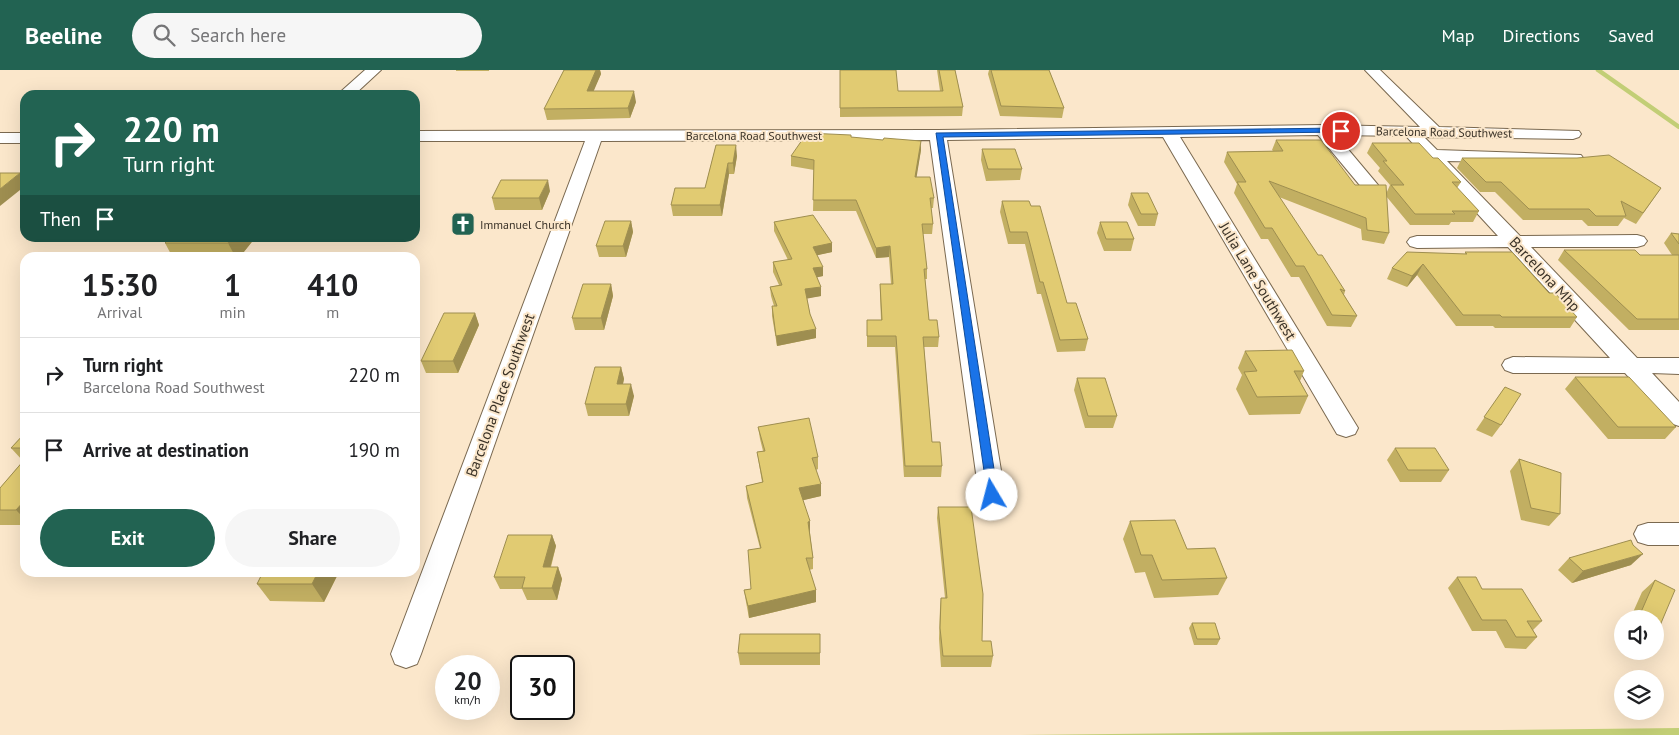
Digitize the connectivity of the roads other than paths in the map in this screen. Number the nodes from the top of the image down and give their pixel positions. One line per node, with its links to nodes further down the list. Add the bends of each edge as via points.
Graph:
1 (374, 70): 3 (street)
2 (1372, 70): 5 (street)
3 (351, 90)
4 (1323, 130): 6 (street, Barcelona Road Southwest); 7 (street, Barcelona Road Southwest); 16 (street)
5 (1434, 131): 6 (street, Barcelona Road Southwest); 8 (street, Barcelona Road Southwest)
6 (1410, 132): 14 (street, Barcelona Mhp)
7 (1169, 133): 10 (street, Barcelona Road Southwest); 24 (street, Julia Lane Southwest)
8 (1574, 134)
9 (595, 135): 10 (street, Barcelona Road Southwest); 11 (street, Barcelona Road Southwest); 28 (street, Barcelona Place Southwest)
10 (938, 135): 25 (street)
11 (420, 136)
12 (14, 138): 13 (street)
13 (0, 150)
14 (1432, 155): 15 (street); 18 (street, Barcelona Mhp)
15 (1582, 159)
16 (1369, 185)
17 (1418, 242): 18 (street)
18 (1515, 242): 19 (street); 21 (street, Barcelona Mhp)
19 (1637, 242)
20 (1513, 365): 21 (street)
21 (1631, 366): 22 (street); 23 (street, Barcelona Mhp)
22 (1679, 366)
23 (1679, 417)
24 (1346, 428)
25 (992, 495)
26 (1648, 534): 27 (street)
27 (1679, 534)
28 (406, 654)

